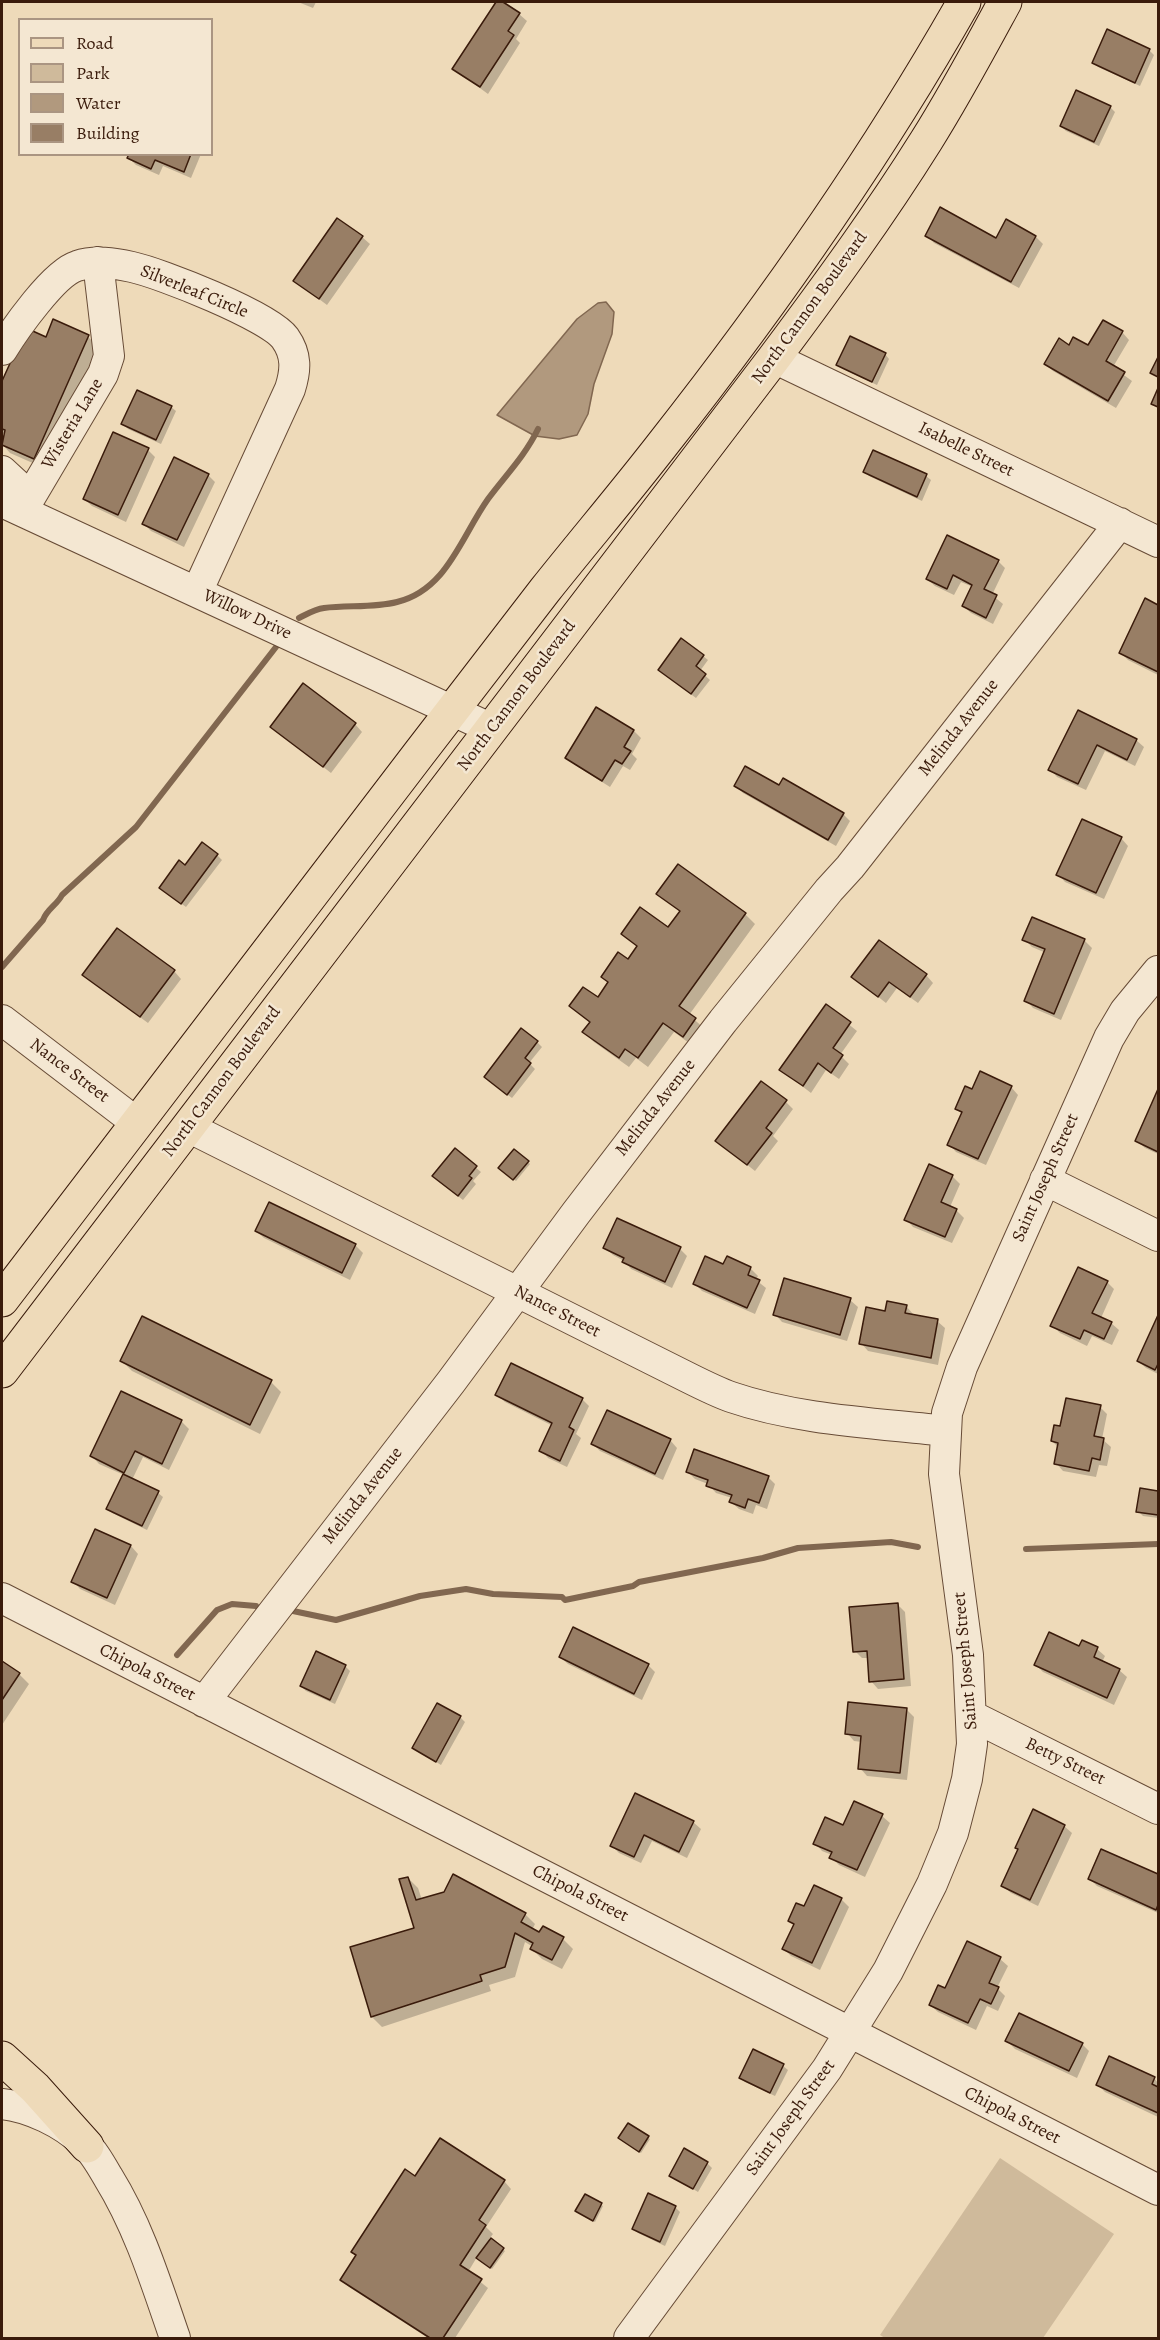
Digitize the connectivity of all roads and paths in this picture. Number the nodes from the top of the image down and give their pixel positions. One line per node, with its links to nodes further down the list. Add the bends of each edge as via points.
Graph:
1 (964, 2): 11 (main road, North Cannon Boulevard, via 851,188 769,304)
2 (1005, 2): 5 (main road, North Cannon Boulevard, via 927,140 862,238)
3 (98, 262): 4 (street, Silverleaf Circle, via 75,266 63,274 19,323); 7 (street, Wisteria Lane, via 109,356 103,374); 10 (street, Silverleaf Circle, via 133,267 196,289 254,316 283,335 294,351 296,372 290,389)
4 (2, 350)
5 (774, 358): 8 (street, Isabelle Street); 12 (main road, North Cannon Boulevard)
6 (2, 471): 7 (street)
7 (18, 503): 10 (street, Willow Drive)
8 (1120, 524): 9 (street, Isabelle Street); 19 (street, Melinda Avenue, via 850,867 723,1021)
9 (1158, 542)
10 (197, 592): 11 (street, Willow Drive)
11 (453, 711): 12 (street, Willow Drive); 15 (main road, North Cannon Boulevard)
12 (492, 729): 16 (main road, North Cannon Boulevard)
13 (1158, 971): 17 (street, Saint Joseph Street, via 1125,1011 1109,1038)
14 (2, 1020): 15 (street, Nance Street)
15 (137, 1122): 20 (main road, North Cannon Boulevard)
16 (188, 1127): 19 (street, Nance Street); 21 (main road, North Cannon Boulevard)
17 (1046, 1180): 18 (street); 22 (street, Saint Joseph Street, via 962,1367 947,1413)
18 (1158, 1236)
19 (518, 1292): 22 (street, Nance Street, via 731,1397 837,1419); 24 (street, Melinda Avenue)
20 (2, 1300)
21 (2, 1371)
22 (946, 1431): 25 (street, Saint Joseph Street, via 944,1474 969,1655)
23 (2, 1598): 24 (street, Chipola Street)
24 (204, 1702): 27 (street, Chipola Street)
25 (972, 1716): 26 (street, Betty Street); 27 (street, Saint Joseph Street, via 967,1779 953,1833 888,1971)
26 (1158, 1809)
27 (850, 2033): 31 (street, Chipola Street); 33 (street, Saint Joseph Street)
28 (2, 2058): 30 (main road)
29 (2, 2104): 30 (street, via 55,2123)
30 (87, 2146): 32 (street, via 138,2232)
31 (1158, 2190)
32 (175, 2338)
33 (629, 2338)

